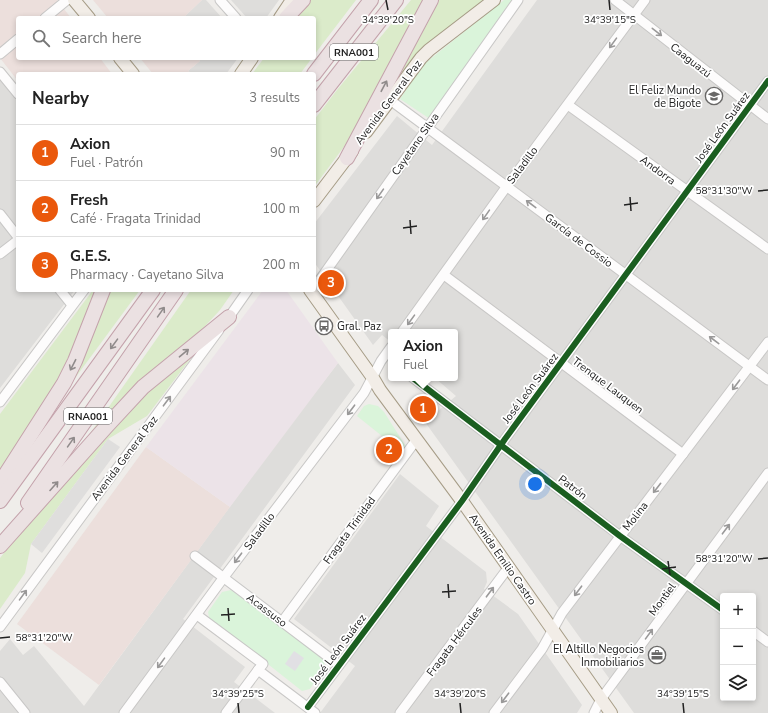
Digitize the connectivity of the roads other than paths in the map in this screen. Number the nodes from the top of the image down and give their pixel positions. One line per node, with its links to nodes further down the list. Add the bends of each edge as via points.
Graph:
1 (67, 0): 14 (street)
2 (74, 0): 15 (main road)
3 (220, 0): 16 (street)
4 (292, 0): 17 (main road)
5 (303, 0): 18 (highway)
6 (371, 0): 26 (highway, RNA001)
7 (396, 0): 30 (highway, RNA001)
8 (431, 0): 35 (highway, one-way to 8)
9 (494, 0): 29 (main road, Avenida General Paz, via 421,58)
10 (518, 0): 34 (street, Cayetano Silva)
11 (615, 0): 13 (street, Caaguazú)
12 (645, 0): 13 (street, Saladillo)
13 (634, 14): 31 (street, Saladillo, one-way to 31); 32 (street, Caaguazú, one-way to 32)
14 (47, 16)
15 (86, 16)
16 (234, 16)
17 (281, 16)
18 (288, 16)
19 (16, 41): 20 (street)
20 (0, 54)
21 (122, 60): 24 (main road)
22 (251, 60): 25 (main road)
23 (0, 72): 28 (street)
24 (130, 72)
25 (242, 72)
26 (316, 72)
27 (768, 81): 32 (street, José León Suárez)
28 (16, 92)
29 (390, 100): 34 (street, García de Cossio); 35 (main road, Avenida General Paz)
30 (316, 102)
31 (568, 104): 36 (street, Saladillo); 37 (street, Andorra)
32 (749, 106): 33 (street, Caaguazú); 37 (street, José León Suárez)
33 (768, 119)
34 (427, 127): 36 (street, García de Cossio); 46 (street, Cayetano Silva, one-way to 46)
35 (347, 158): 38 (main road, Avenida General Paz)
36 (507, 186): 44 (street, García de Cossio, one-way to 36); 45 (street, Saladillo, one-way to 45)
37 (688, 191): 42 (street, Andorra); 44 (street, José León Suárez)
38 (316, 198)
39 (0, 214): 40 (street)
40 (16, 234)
41 (16, 242): 43 (street)
42 (768, 249)
43 (0, 254)
44 (625, 274): 59 (street, José León Suárez); 60 (street, García de Cossio, one-way to 44)
45 (444, 275): 56 (street, Saladillo, one-way to 56); 59 (street, Trenque Lauquen)
46 (316, 284)
47 (62, 292): 54 (street)
48 (82, 292): 54 (street)
49 (103, 292): 69 (highway, one-way to 69, via 64,383)
50 (152, 292): 71 (highway, RNA001, one-way to 71)
51 (175, 292): 73 (highway, RNA001, one-way to 51)
52 (247, 292): 55 (street, Avenida General Paz)
53 (313, 292): 61 (main road, Avenida Emilio Castro)
54 (72, 305): 64 (street)
55 (229, 317): 74 (highway, one-way to 55, via 143,387); 82 (street, Avenida General Paz, one-way to 55)
56 (404, 329)
57 (768, 342): 60 (street, Molina)
58 (388, 359): 61 (street, Saladillo)
59 (562, 362): 66 (street, José León Suárez); 67 (street, Trenque Lauquen)
60 (750, 367): 62 (street, García de Cossio); 67 (street, Molina, one-way to 67)
61 (373, 378): 65 (main road, Avenida Emilio Castro); 77 (street, Saladillo, one-way to 77)
62 (768, 380)
63 (417, 381): 66 (street, Patrón)
64 (0, 402)
65 (417, 439): 70 (main road, Avenida Emilio Castro); 81 (street, Fragata Trinidad)
66 (501, 444): 70 (street, José León Suárez); 72 (street, Patrón)
67 (683, 454): 72 (street, Molina, one-way to 72)
68 (768, 473): 78 (street, Montiel, one-way to 68)
69 (0, 483)
70 (462, 501): 76 (main road, Avenida Emilio Castro); 86 (street, José León Suárez)
71 (0, 502)
72 (620, 536): 78 (street, Patrón); 83 (street, Molina, one-way to 83)
73 (0, 542)
74 (0, 546)
75 (195, 556): 77 (street, Acassuso)
76 (508, 568): 83 (main road, Avenida Emilio Castro); 94 (street, Fragata Hércules, one-way to 76)
77 (224, 578): 80 (street, Saladillo); 81 (street, Acassuso)
78 (686, 584): 79 (street, Patrón); 89 (street, Montiel, one-way to 78)
79 (720, 608)
80 (197, 615): 87 (street, via 263,664); 92 (street, Saladillo, one-way to 92)
81 (282, 622): 86 (street, Acassuso)
82 (0, 627)
83 (552, 629): 89 (main road, Avenida Emilio Castro); 95 (street, Molina, one-way to 95, via 542,649)
84 (756, 633): 85 (street)
85 (768, 642)
86 (339, 665): 90 (street, José León Suárez)
87 (258, 670): 90 (street); 93 (street)
88 (0, 682): 91 (street)
89 (601, 699): 96 (street, Montiel); 97 (main road, Avenida Emilio Castro)
90 (312, 710)
91 (25, 713)
92 (124, 713)
93 (226, 713)
94 (400, 713)
95 (494, 713)
96 (594, 713)
97 (611, 713)

